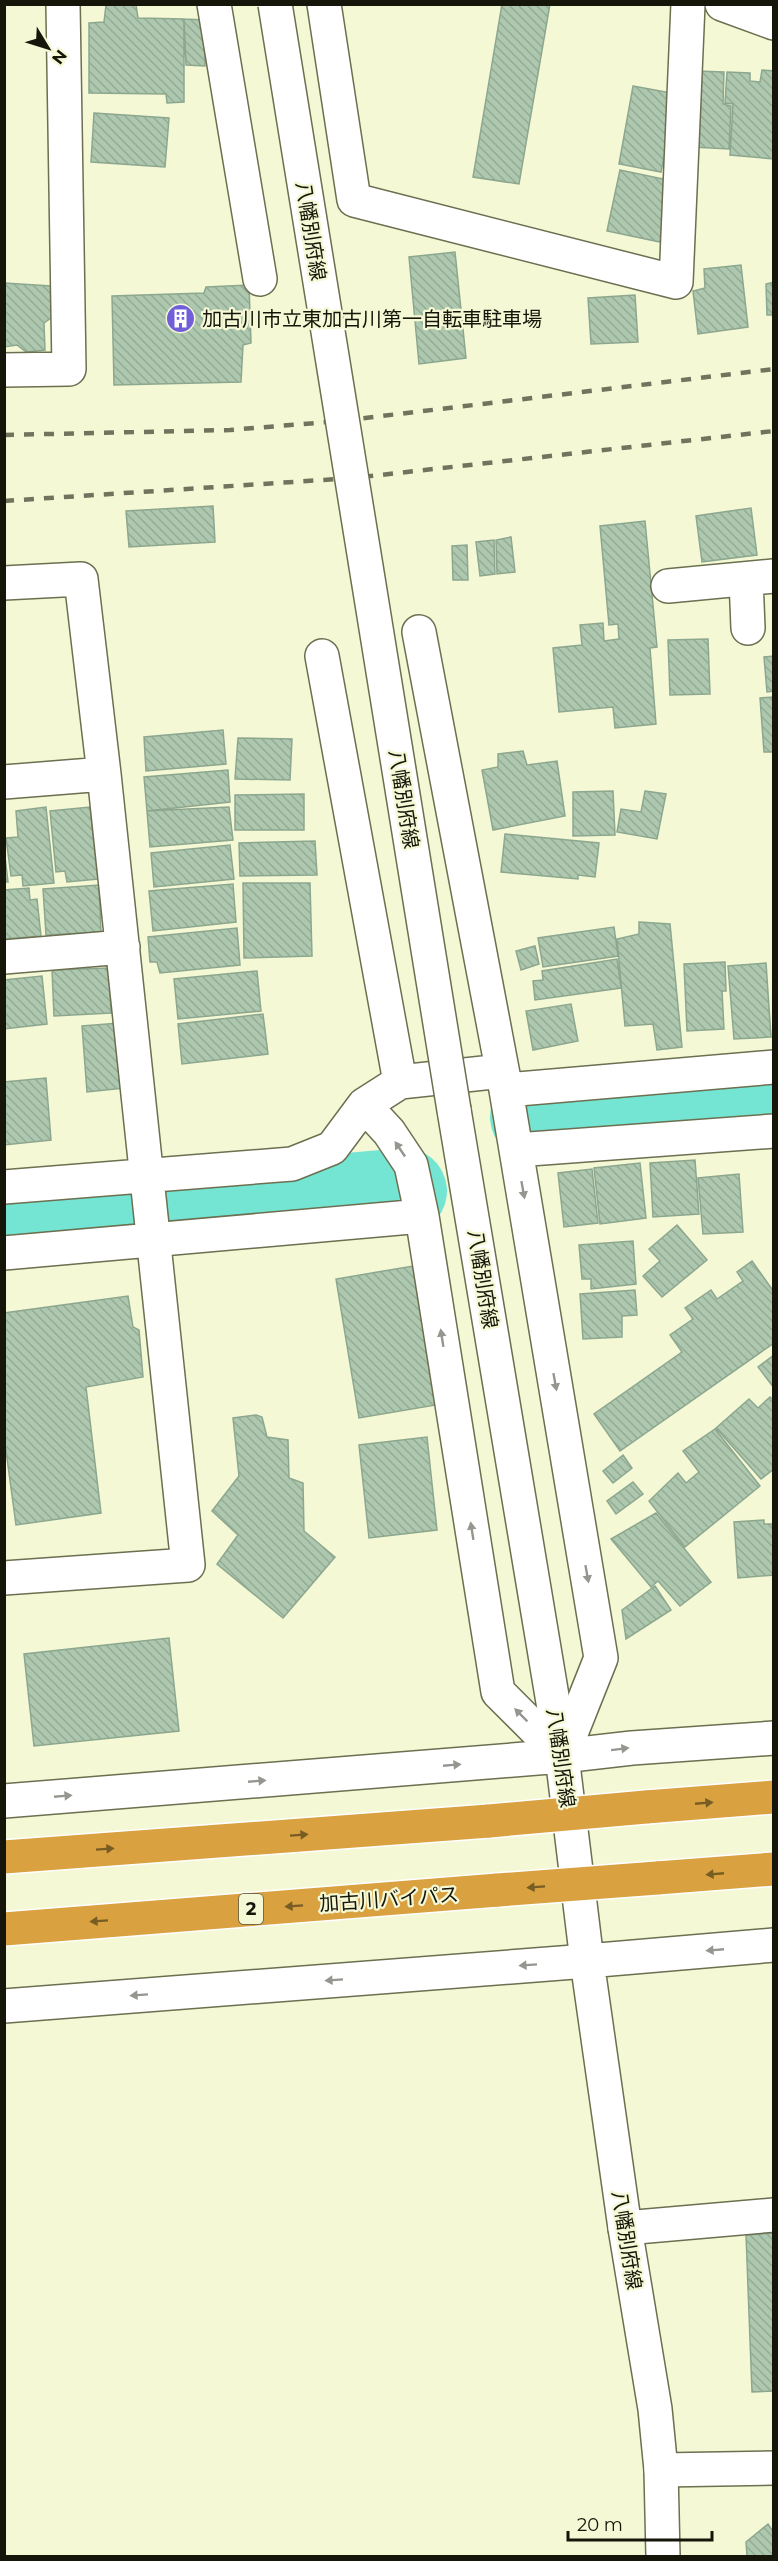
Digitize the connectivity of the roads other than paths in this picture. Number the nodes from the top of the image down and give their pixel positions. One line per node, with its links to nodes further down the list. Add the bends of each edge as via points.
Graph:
1 (63, 4): 9 (street, via 69,369)
2 (214, 4): 8 (street)
3 (275, 4): 33 (street, 八幡別府線, bridge)
4 (324, 4): 5 (street, via 354,200 676,282)
5 (688, 4)
6 (722, 4): 7 (street)
7 (774, 23)
8 (261, 279)
9 (4, 370)
10 (760, 577): 12 (street); 13 (street)
11 (4, 583): 16 (street, via 81,579)
12 (668, 586)
13 (748, 628)
14 (419, 632): 21 (street)
15 (322, 656): 22 (street)
16 (104, 774): 17 (street); 18 (street)
17 (4, 782)
18 (123, 947): 19 (street); 26 (street)
19 (4, 957)
20 (774, 1067): 21 (street)
21 (504, 1081): 22 (street); 25 (street)
22 (400, 1082): 23 (street)
23 (364, 1105): 26 (street, via 332,1148 292,1164); 28 (street, one-way to 23, via 411,1165 389,1132)
24 (774, 1131): 25 (street)
25 (516, 1150): 33 (street, one-way to 33, via 602,1658)
26 (149, 1186): 27 (street); 29 (street)
27 (4, 1187)
28 (422, 1216): 29 (street); 33 (street, one-way to 28, via 498,1692)
29 (154, 1235): 30 (street); 31 (street, via 188,1564)
30 (4, 1253)
31 (4, 1578)
32 (774, 1738): 33 (street, one-way to 32)
33 (562, 1756): 35 (street, one-way to 33); 40 (street, 八幡別府線)
34 (774, 1797): 36 (highway, one-way to 34, bridge)
35 (4, 1801)
36 (4, 1857)
37 (774, 1869): 38 (highway, 加古川バイパス / 2, one-way to 38, bridge)
38 (4, 1929)
39 (774, 1945): 40 (street, one-way to 40)
40 (587, 1961): 41 (street, one-way to 41); 43 (street, 八幡別府線)
41 (4, 2006)
42 (774, 2215): 43 (street)
43 (625, 2228): 45 (street, 八幡別府線, via 655,2409)
44 (774, 2468): 45 (street)
45 (661, 2470): 46 (street, 八幡別府線)
46 (663, 2556)

